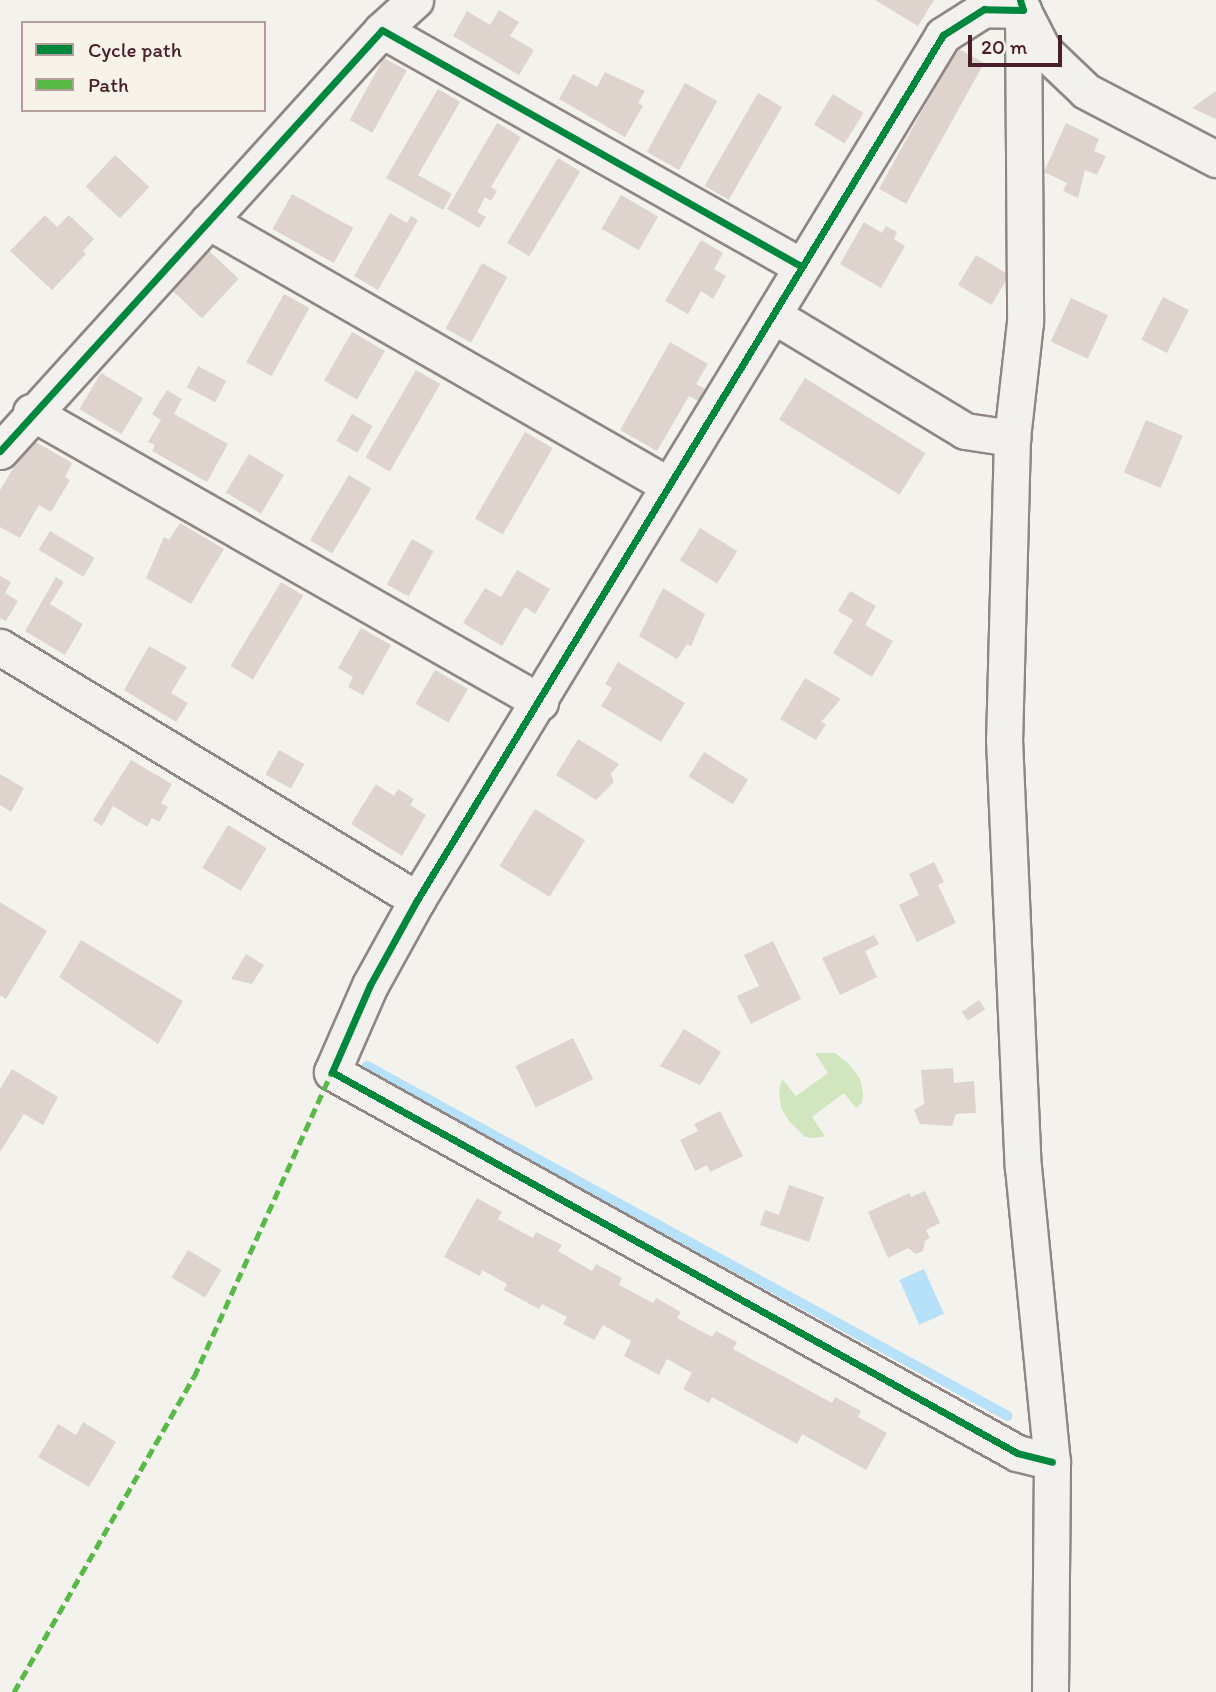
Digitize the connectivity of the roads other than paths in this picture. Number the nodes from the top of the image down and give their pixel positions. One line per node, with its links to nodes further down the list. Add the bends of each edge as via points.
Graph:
1 (415, 0): 3 (street)
2 (1022, 5): 4 (street, via 1043,50 1086,91); 6 (street, via 984,9 943,35); 9 (street, via 1025,322)
3 (382, 30): 5 (street); 6 (street)
4 (1216, 159)
5 (208, 221): 8 (street); 11 (street)
6 (799, 265): 7 (street)
7 (773, 315): 9 (street, via 965,431); 11 (street)
8 (31, 412): 10 (street); 13 (street)
9 (1012, 438): 15 (street, via 1004,739 1023,1167)
10 (0, 452)
11 (668, 485): 13 (street)
12 (0, 647): 14 (street)
13 (540, 702): 14 (street)
14 (417, 900): 15 (street, via 370,985 332,1072 1017,1453)
15 (1052, 1462): 16 (street)
16 (1050, 1692)

